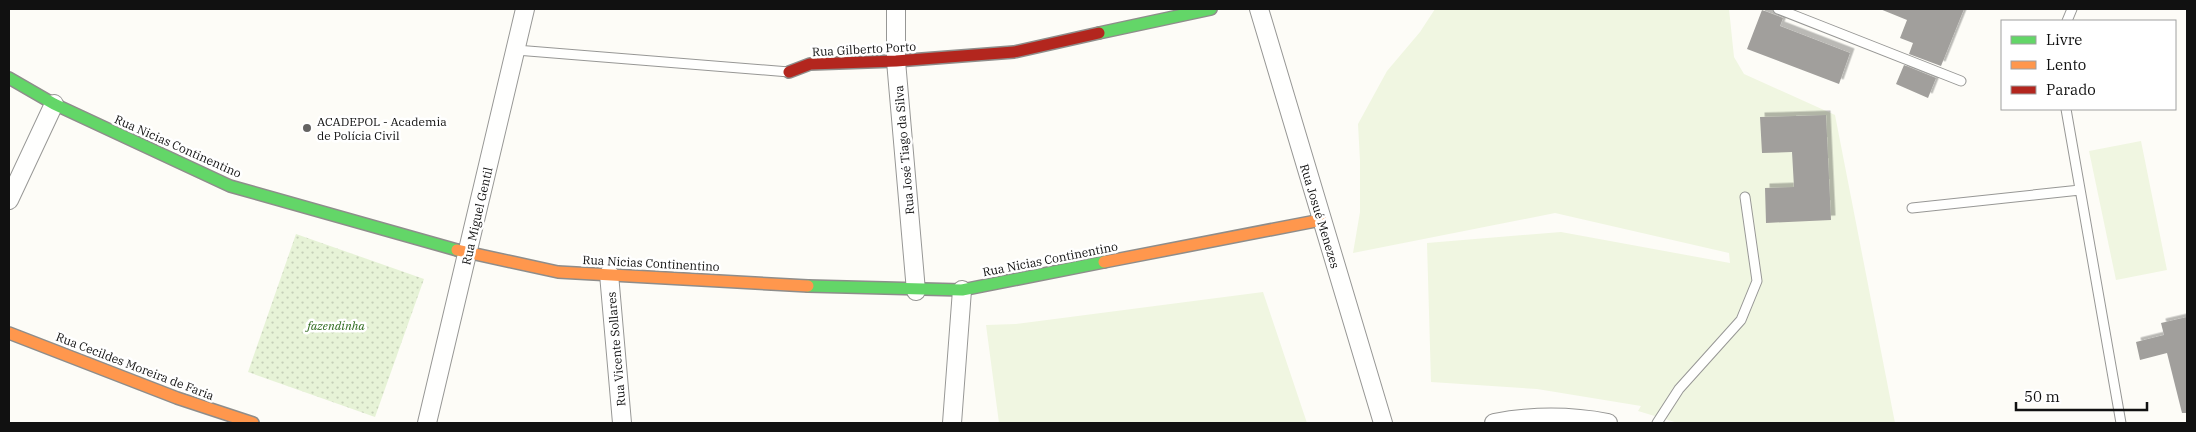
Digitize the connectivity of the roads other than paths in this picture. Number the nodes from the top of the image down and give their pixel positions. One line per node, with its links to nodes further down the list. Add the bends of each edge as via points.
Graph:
1 (525, 9): 6 (street, Rua Miguel Gentil)
2 (896, 9): 7 (street, Rua José Tiago da Silva)
3 (1211, 9): 7 (street, Rua Gilberto Porto, via 1014,52)
4 (1260, 9): 17 (street, Rua Josué Menezes)
5 (1778, 9): 10 (lane)
6 (516, 50): 8 (lane, Rua Gilberto Porto); 18 (street, Rua Miguel Gentil)
7 (896, 61): 8 (street, Rua Gilberto Porto, via 810,64); 21 (street, Rua José Tiago da Silva)
8 (789, 72)
9 (9, 78): 11 (street, Rua Nicias Continentino)
10 (1961, 81)
11 (54, 104): 15 (street); 18 (street, Rua Nicias Continentino, via 230,186)
12 (2066, 110): 13 (lane)
13 (2080, 190): 16 (lane); 32 (lane)
14 (1745, 197): 31 (lane, via 1757,281 1741,320 1679,388)
15 (9, 200)
16 (1912, 208)
17 (1321, 220): 20 (street, Rua Nicias Continentino); 28 (street, Rua Josué Menezes)
18 (468, 253): 19 (street, Rua Nicias Continentino, via 558,272); 25 (street, Rua Miguel Gentil)
19 (609, 274): 21 (street, Rua Nicias Continentino); 26 (street, Rua Vicente Sollares)
20 (962, 290): 21 (street, Rua Nicias Continentino); 27 (street)
21 (916, 291)
22 (9, 333): 24 (street, Rua Cecildes Moreira de Faria, via 177,398)
23 (1554, 421): 29 (street); 30 (street)
24 (253, 423)
25 (427, 423)
26 (622, 423)
27 (952, 423)
28 (1383, 423)
29 (1494, 423)
30 (1608, 423)
31 (1657, 423)
32 (2121, 423)

